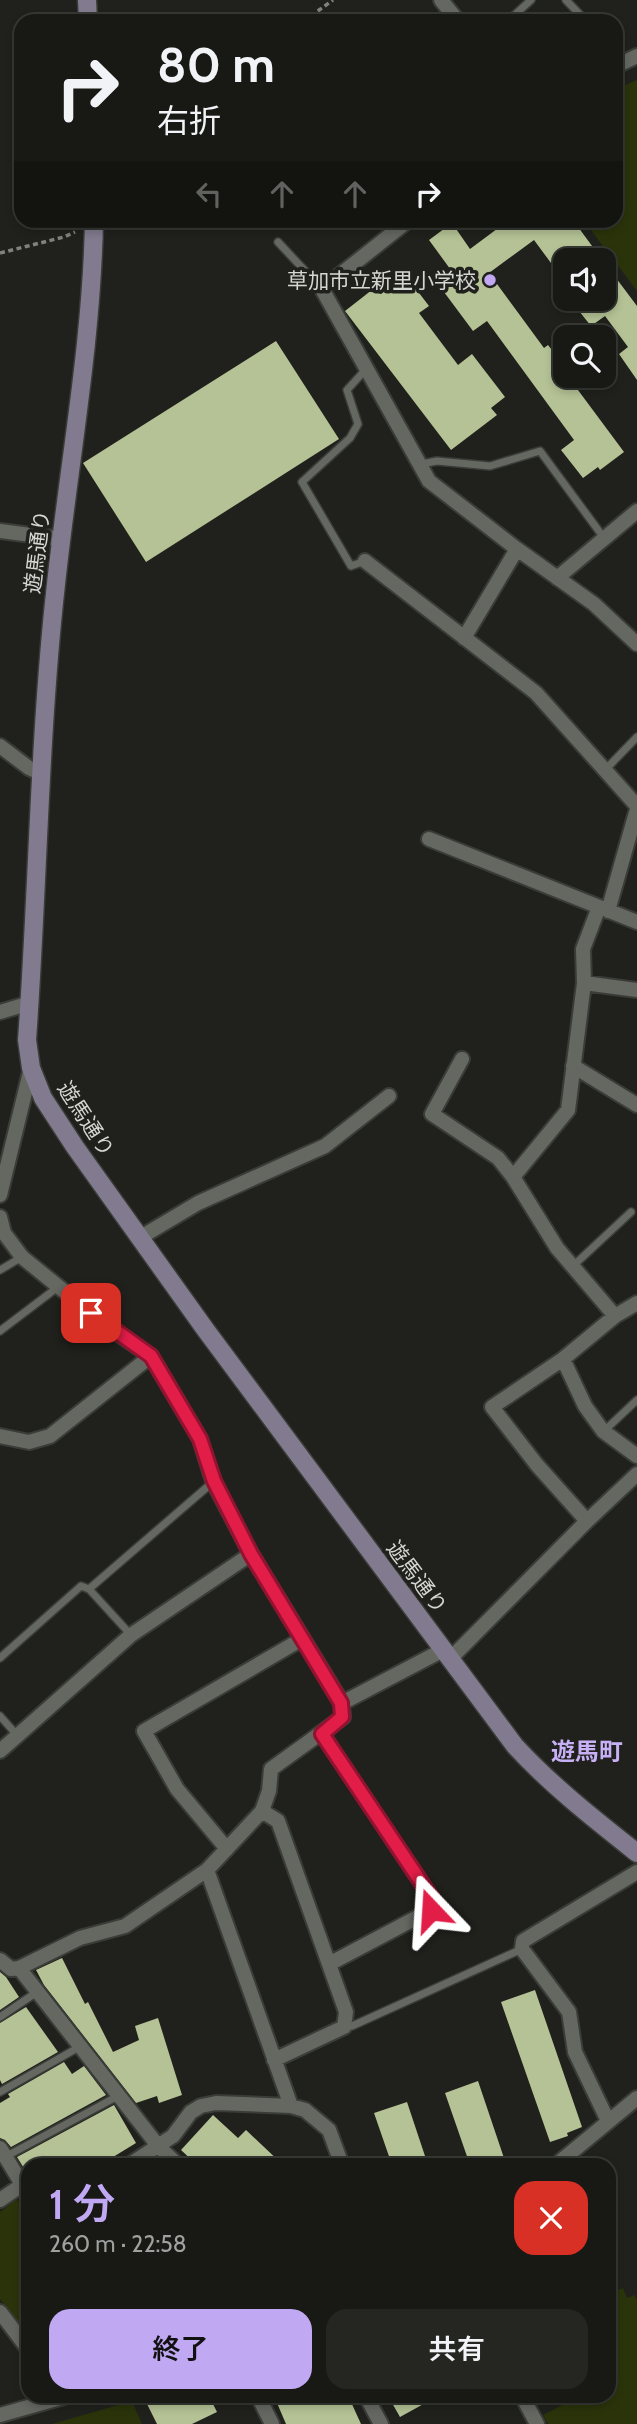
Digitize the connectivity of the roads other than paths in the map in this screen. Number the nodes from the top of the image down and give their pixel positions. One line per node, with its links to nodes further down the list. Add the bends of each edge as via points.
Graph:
1 (441, 0): 4 (street)
2 (531, 0): 5 (lane)
3 (566, 0): 6 (lane)
4 (452, 14)
5 (516, 14)
6 (579, 14)
7 (96, 228): 16 (street, 遊馬通り)
8 (399, 228): 10 (street)
9 (278, 242): 10 (lane)
10 (322, 289): 11 (street)
11 (367, 368): 12 (street); 18 (lane, via 347,390 358,424 350,438 302,482 351,566)
12 (419, 464): 15 (lane, via 437,461 490,466 540,451); 17 (street, via 429,481)
13 (637, 511): 15 (street)
14 (0, 530): 16 (street)
15 (604, 538): 19 (street)
16 (61, 539): 25 (street, 遊馬通り)
17 (517, 549): 19 (street); 20 (street)
18 (365, 561): 20 (street)
19 (557, 579): 21 (street, via 594,604)
20 (464, 638): 24 (street, via 536,693)
21 (637, 644)
22 (637, 737): 24 (lane)
23 (0, 746): 25 (street)
24 (606, 769): 26 (street)
25 (42, 774): 32 (street, 遊馬通り)
26 (636, 804): 28 (street)
27 (429, 839): 28 (street)
28 (603, 909): 29 (street); 30 (street, via 583,949)
29 (637, 922)
30 (583, 983): 31 (street); 35 (street)
31 (637, 990)
32 (30, 1003): 33 (street); 36 (street, 遊馬通り, via 27,1040)
33 (0, 1012)
34 (462, 1059): 39 (street, via 432,1114 498,1158)
35 (573, 1066): 38 (street); 39 (street, via 568,1110)
36 (31, 1068): 40 (street); 43 (street, 遊馬通り, via 43,1098)
37 (389, 1096): 43 (street, via 325,1146 198,1203)
38 (637, 1104)
39 (513, 1177): 45 (street)
40 (0, 1195)
41 (631, 1212): 45 (lane)
42 (0, 1217): 44 (street, via 4,1233)
43 (141, 1237): 64 (street, 遊馬通り)
44 (22, 1257): 46 (lane); 47 (street)
45 (572, 1266): 49 (street)
46 (0, 1270)
47 (59, 1287): 50 (lane); 51 (street)
48 (637, 1303): 49 (street)
49 (615, 1316): 52 (street)
50 (0, 1331)
51 (151, 1356): 55 (street, via 50,1436 29,1442); 58 (street, via 200,1439)
52 (564, 1359): 54 (street, via 585,1406); 59 (street, via 492,1407)
53 (637, 1400): 54 (lane)
54 (603, 1431): 56 (street)
55 (0, 1436)
56 (637, 1456)
57 (637, 1474): 59 (street)
58 (214, 1481): 60 (street); 61 (lane)
59 (587, 1521): 64 (street)
60 (251, 1554): 62 (street); 63 (street)
61 (89, 1590): 62 (lane); 65 (lane, via 81,1586)
62 (131, 1635): 69 (street)
63 (302, 1639): 66 (street); 72 (street, via 144,1731 177,1789)
64 (447, 1655): 66 (street); 73 (street, 遊馬通り, via 541,1774)
65 (0, 1658)
66 (341, 1703): 68 (street, via 342,1717)
67 (0, 1716): 69 (lane)
68 (322, 1734): 71 (street, via 271,1769); 76 (lane, via 433,1900)
69 (18, 1735): 70 (street)
70 (0, 1751)
71 (262, 1811): 72 (street); 79 (street, via 278,1821)
72 (227, 1849): 74 (street)
73 (637, 1853)
74 (207, 1870): 80 (street, via 125,1927 80,1938); 85 (street)
75 (637, 1872): 77 (street, via 523,1941)
76 (431, 1910): 79 (street)
77 (522, 1949): 83 (lane); 90 (street, via 569,2012 575,2052)
78 (0, 1960): 80 (street, via 11,1969)
79 (329, 1964): 83 (street, via 346,2012)
80 (19, 1968): 81 (street)
81 (38, 1992): 82 (lane); 84 (street)
82 (0, 2017)
83 (344, 2027): 85 (street)
84 (81, 2046): 86 (lane); 87 (street)
85 (274, 2060): 89 (street)
86 (0, 2092)
87 (119, 2096): 91 (street); 92 (lane)
88 (637, 2098): 90 (street)
89 (291, 2106): 91 (street, via 201,2106); 95 (street, via 305,2110 329,2130)
90 (608, 2120): 96 (street)
91 (159, 2147): 93 (street); 94 (street)
92 (3, 2152): 97 (street)
93 (141, 2158)
94 (171, 2158)
95 (339, 2158)
96 (564, 2158)
97 (21, 2182)
98 (21, 2191): 99 (street)
99 (0, 2200)
100 (0, 2312): 101 (street)
101 (21, 2340)
102 (42, 2403): 106 (street)
103 (262, 2403): 107 (street)
104 (370, 2403): 108 (street)
105 (526, 2403): 109 (street)
106 (0, 2416)
107 (272, 2424)
108 (381, 2424)
109 (537, 2424)

